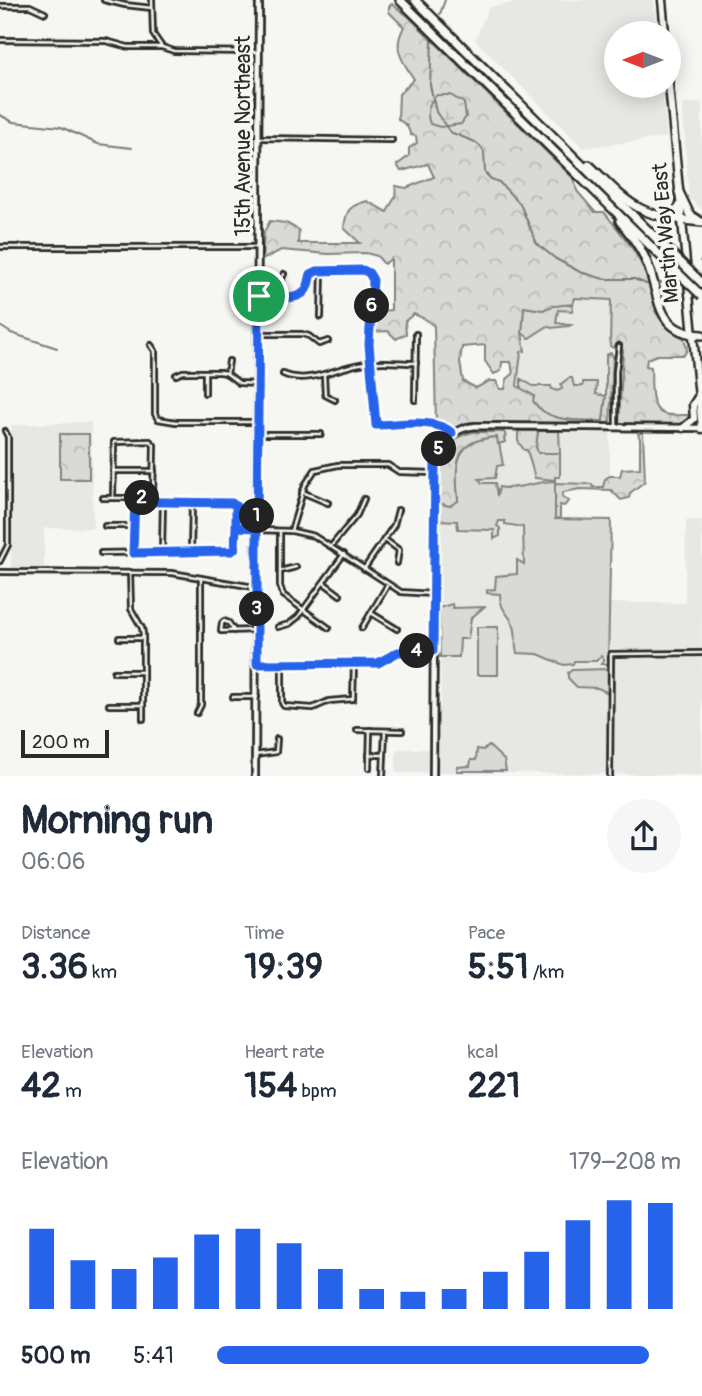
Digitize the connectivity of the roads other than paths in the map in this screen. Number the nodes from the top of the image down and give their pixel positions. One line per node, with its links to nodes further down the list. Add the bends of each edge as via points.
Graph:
1 (104, 0): 8 (street)
2 (152, 0): 8 (street)
3 (259, 0): 13 (street, 15th Avenue Northeast)
4 (400, 0): 19 (highway)
5 (415, 0): 17 (highway)
6 (664, 0): 10 (main road)
7 (0, 6): 9 (street, via 30,6)
8 (152, 8): 12 (street, via 153,34)
9 (45, 13)
10 (664, 21)
11 (0, 40): 12 (street, via 106,41 128,47)
12 (162, 47): 13 (street, via 174,51)
13 (259, 51): 15 (street, 15th Avenue Northeast)
14 (670, 98): 18 (main road, Martin Way East)
15 (259, 138): 16 (street); 25 (street, 15th Avenue Northeast)
16 (392, 140)
17 (571, 154): 21 (highway, via 641,209); 28 (highway, bridge)
18 (679, 192): 20 (main road, Martin Way East); 23 (highway, via 690,215)
19 (604, 201): 30 (highway, bridge); 35 (highway, via 640,247 667,322)
20 (681, 205): 21 (highway); 22 (main road, Martin Way East)
21 (667, 217): 22 (highway)
22 (682, 220): 23 (highway); 35 (main road, Martin Way East)
23 (702, 222)
24 (0, 247): 25 (street)
25 (259, 247): 29 (street, 15th Avenue Northeast)
26 (322, 270): 31 (street, via 311,274 301,295); 32 (street); 40 (street, via 363,270 373,280)
27 (284, 274): 31 (street)
28 (702, 283)
29 (259, 296): 31 (street); 33 (street, 15th Avenue Northeast)
30 (702, 296)
31 (281, 297)
32 (321, 317)
33 (259, 334): 36 (street, via 302,334 318,344); 47 (street, 15th Avenue Northeast)
34 (416, 334): 41 (street)
35 (698, 335): 49 (main road, Martin Way East)
36 (328, 341)
37 (151, 345): 52 (street, via 158,419)
38 (619, 346): 53 (street)
39 (229, 361): 43 (street)
40 (370, 362): 41 (street); 46 (street); 57 (street, via 376,425 434,424)
41 (416, 363): 51 (street)
42 (205, 373): 43 (street); 45 (street); 48 (street)
43 (227, 374): 47 (street, via 239,383)
44 (283, 374): 46 (street)
45 (176, 375)
46 (324, 375): 50 (street, via 325,395)
47 (258, 384): 52 (street, 15th Avenue Northeast)
48 (205, 393)
49 (699, 395): 54 (main road, via 693,420); 55 (main road, Martin Way East)
50 (335, 400)
51 (415, 400)
52 (258, 422): 58 (street, 15th Avenue Northeast)
53 (616, 428): 54 (street); 57 (street, via 476,426)
54 (682, 428): 55 (street)
55 (702, 428)
56 (5, 431): 86 (street, via 8,545)
57 (452, 433): 62 (street, via 442,443)
58 (258, 434): 59 (street); 76 (street, 15th Avenue Northeast)
59 (321, 434)
60 (113, 471): 61 (street); 61 (street, via 114,442 150,441 154,444); 65 (street)
61 (154, 471): 67 (street)
62 (434, 473): 63 (street, via 399,472 388,464 338,464 315,470); 97 (street)
63 (303, 492): 71 (street); 78 (street)
64 (103, 498): 65 (street)
65 (113, 498): 66 (street)
66 (135, 498): 67 (street); 74 (street)
67 (153, 498): 69 (street)
68 (364, 499): 80 (street)
69 (163, 502): 70 (street); 81 (street)
70 (192, 503): 75 (street, via 234,504); 82 (street)
71 (328, 503)
72 (398, 510): 79 (street)
73 (105, 526): 74 (street)
74 (134, 526): 84 (street)
75 (236, 527): 76 (street); 82 (street, via 232,551)
76 (257, 529): 77 (street); 96 (street, 15th Avenue Northeast)
77 (280, 531): 78 (street); 90 (street)
78 (290, 531): 80 (street)
79 (384, 539): 87 (street, via 399,551); 89 (street)
80 (331, 545): 85 (street)
81 (162, 551): 82 (street); 84 (street)
82 (191, 551)
83 (101, 553): 84 (street)
84 (133, 553)
85 (344, 554): 89 (street); 94 (street)
86 (0, 562)
87 (397, 563)
88 (296, 567): 90 (street)
89 (364, 569): 95 (street)
90 (280, 571): 99 (street, via 283,595)
91 (0, 572): 92 (street)
92 (130, 572): 93 (street); 108 (street, via 131,609)
93 (201, 577): 96 (street); 120 (street, via 201,705)
94 (324, 583): 98 (street); 99 (street)
95 (387, 585): 97 (street, via 401,592); 100 (street)
96 (257, 587): 105 (street, 15th Avenue Northeast)
97 (433, 594): 109 (street)
98 (340, 595)
99 (304, 610): 101 (street, via 289,624); 102 (street)
100 (370, 613): 103 (street); 104 (street)
101 (278, 627)
102 (329, 628)
103 (362, 628)
104 (397, 629)
105 (257, 630): 106 (street); 112 (street, 15th Avenue Northeast)
106 (233, 631)
107 (119, 638): 108 (street)
108 (143, 638): 115 (street)
109 (433, 651): 111 (street, via 404,650 378,663); 133 (street)
110 (702, 653): 134 (street, via 611,654)
111 (355, 663): 113 (street); 113 (street, via 353,699 313,708 282,705)
112 (257, 664): 113 (street); 117 (street, 15th Avenue Northeast)
113 (282, 665)
114 (114, 671): 115 (street)
115 (143, 672): 119 (street)
116 (233, 697): 117 (street)
117 (257, 697): 127 (street, 15th Avenue Northeast)
118 (109, 705): 119 (street)
119 (143, 705): 121 (street)
120 (197, 713)
121 (143, 719)
122 (357, 730): 123 (street)
123 (370, 730): 124 (street); 128 (street)
124 (385, 731): 125 (street); 129 (street)
125 (402, 731)
126 (277, 739): 127 (street, via 276,752)
127 (256, 755): 131 (street, 15th Avenue Northeast)
128 (369, 755): 129 (street); 130 (street)
129 (383, 755): 132 (street)
130 (369, 768)
131 (255, 776)
132 (383, 776)
133 (433, 776)
134 (610, 776)

